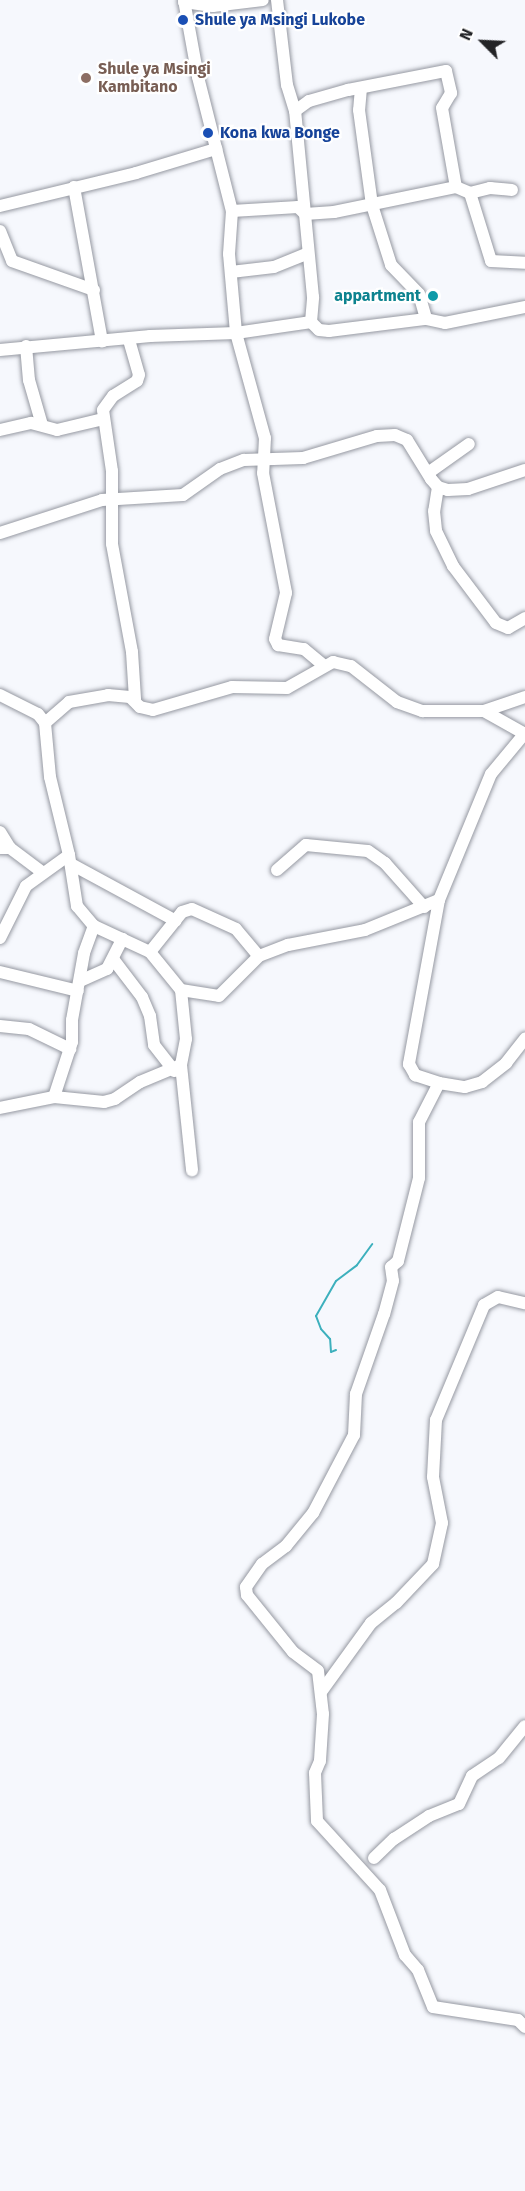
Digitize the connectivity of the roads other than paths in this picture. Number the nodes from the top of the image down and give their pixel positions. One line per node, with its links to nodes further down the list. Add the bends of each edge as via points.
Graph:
1 (263, 0): 3 (street, via 213,6)
2 (277, 0): 5 (street, via 287,86)
3 (184, 1): 6 (street)
4 (361, 88): 5 (street, via 309,101); 8 (street, via 446,70 452,93 442,108); 11 (street, via 359,110)
5 (295, 111): 14 (street)
6 (216, 149): 7 (street); 13 (street)
7 (74, 187): 12 (street); 19 (street)
8 (456, 187): 10 (street); 11 (street)
9 (512, 190): 10 (street, via 490,188)
10 (470, 193): 17 (street, via 491,261)
11 (372, 205): 14 (street); 21 (street, via 391,265 419,294)
12 (0, 206)
13 (232, 211): 14 (street, via 298,207); 18 (street)
14 (305, 214): 16 (street)
15 (0, 231): 19 (street, via 12,261)
16 (307, 254): 18 (street, via 280,266); 22 (street, via 313,297)
17 (525, 263)
18 (231, 272): 23 (street)
19 (94, 290): 25 (street)
20 (525, 307): 21 (street, via 456,322 434,324)
21 (426, 319): 22 (street, via 329,331 319,330)
22 (311, 322): 23 (street)
23 (236, 333): 24 (street); 32 (street, via 265,438)
24 (129, 340): 25 (street); 28 (street, via 139,375 134,384 113,396 103,410)
25 (102, 341): 26 (street)
26 (26, 346): 27 (street); 29 (street, via 29,380)
27 (0, 350)
28 (103, 419): 29 (street, via 64,429); 36 (street)
29 (42, 425): 30 (street, via 22,423)
30 (0, 430)
31 (469, 444): 34 (street)
32 (261, 457): 34 (street, via 303,458 395,435 417,450); 36 (street, via 220,469 183,495); 39 (street, via 286,592 276,643 304,649)
33 (525, 470): 35 (street, via 468,489)
34 (428, 473): 35 (street)
35 (438, 487): 38 (street, via 436,531 453,566 496,623 508,628)
36 (113, 498): 37 (street); 41 (street, via 112,550 132,652)
37 (0, 533)
38 (525, 618)
39 (324, 666): 41 (street, via 287,688 234,687 153,710 140,707); 43 (street, via 333,662 351,666 397,702 422,711)
40 (0, 695): 44 (street, via 38,714)
41 (135, 699): 44 (street, via 108,695 69,702)
42 (524, 700): 43 (street)
43 (484, 711): 45 (street)
44 (45, 723): 47 (street, via 51,783)
45 (525, 734): 50 (street, via 491,774)
46 (3, 842): 49 (street)
47 (70, 859): 49 (street); 52 (street); 53 (street, via 75,903)
48 (277, 870): 51 (street, via 306,845 368,851 385,863)
49 (42, 872): 54 (street, via 22,892)
50 (440, 900): 51 (street); 66 (street, via 409,1064 415,1075)
51 (424, 907): 57 (street, via 365,930 288,945)
52 (176, 921): 56 (street); 57 (street, via 182,911 192,909 218,919 242,934)
53 (94, 926): 55 (street); 60 (street, via 84,953)
54 (0, 938)
55 (122, 939): 56 (street); 58 (street)
56 (150, 952): 61 (street)
57 (259, 956): 61 (street, via 219,996)
58 (113, 959): 60 (street, via 107,969); 65 (street, via 142,997 150,1016 154,1045)
59 (0, 972): 60 (street)
60 (79, 986): 64 (street)
61 (181, 990): 65 (street, via 186,1039)
62 (0, 1026): 64 (street, via 29,1029)
63 (525, 1039): 66 (street, via 500,1069 478,1084 465,1087)
64 (70, 1049): 67 (street)
65 (178, 1068): 67 (street, via 145,1080 110,1101); 69 (street)
66 (439, 1083): 71 (street, via 418,1127 421,1165 417,1187 398,1261 391,1266 393,1281 381,1323 356,1394 352,1441 307,1522 286,1546 262,1564 246,1587 246,1595 293,1652 318,1671)
67 (54, 1096): 68 (street)
68 (0, 1108)
69 (192, 1170)
70 (525, 1303): 71 (street, via 498,1297 484,1305 436,1420 433,1477 442,1523 433,1564 371,1623)
71 (321, 1692): 74 (street, via 321,1761 315,1773 314,1794 317,1821 380,1890 405,1955 418,1970 433,2007 518,2020)
72 (525, 1726): 73 (street, via 499,1758 472,1776 459,1804 429,1816)
73 (374, 1858)
74 (525, 2027)

